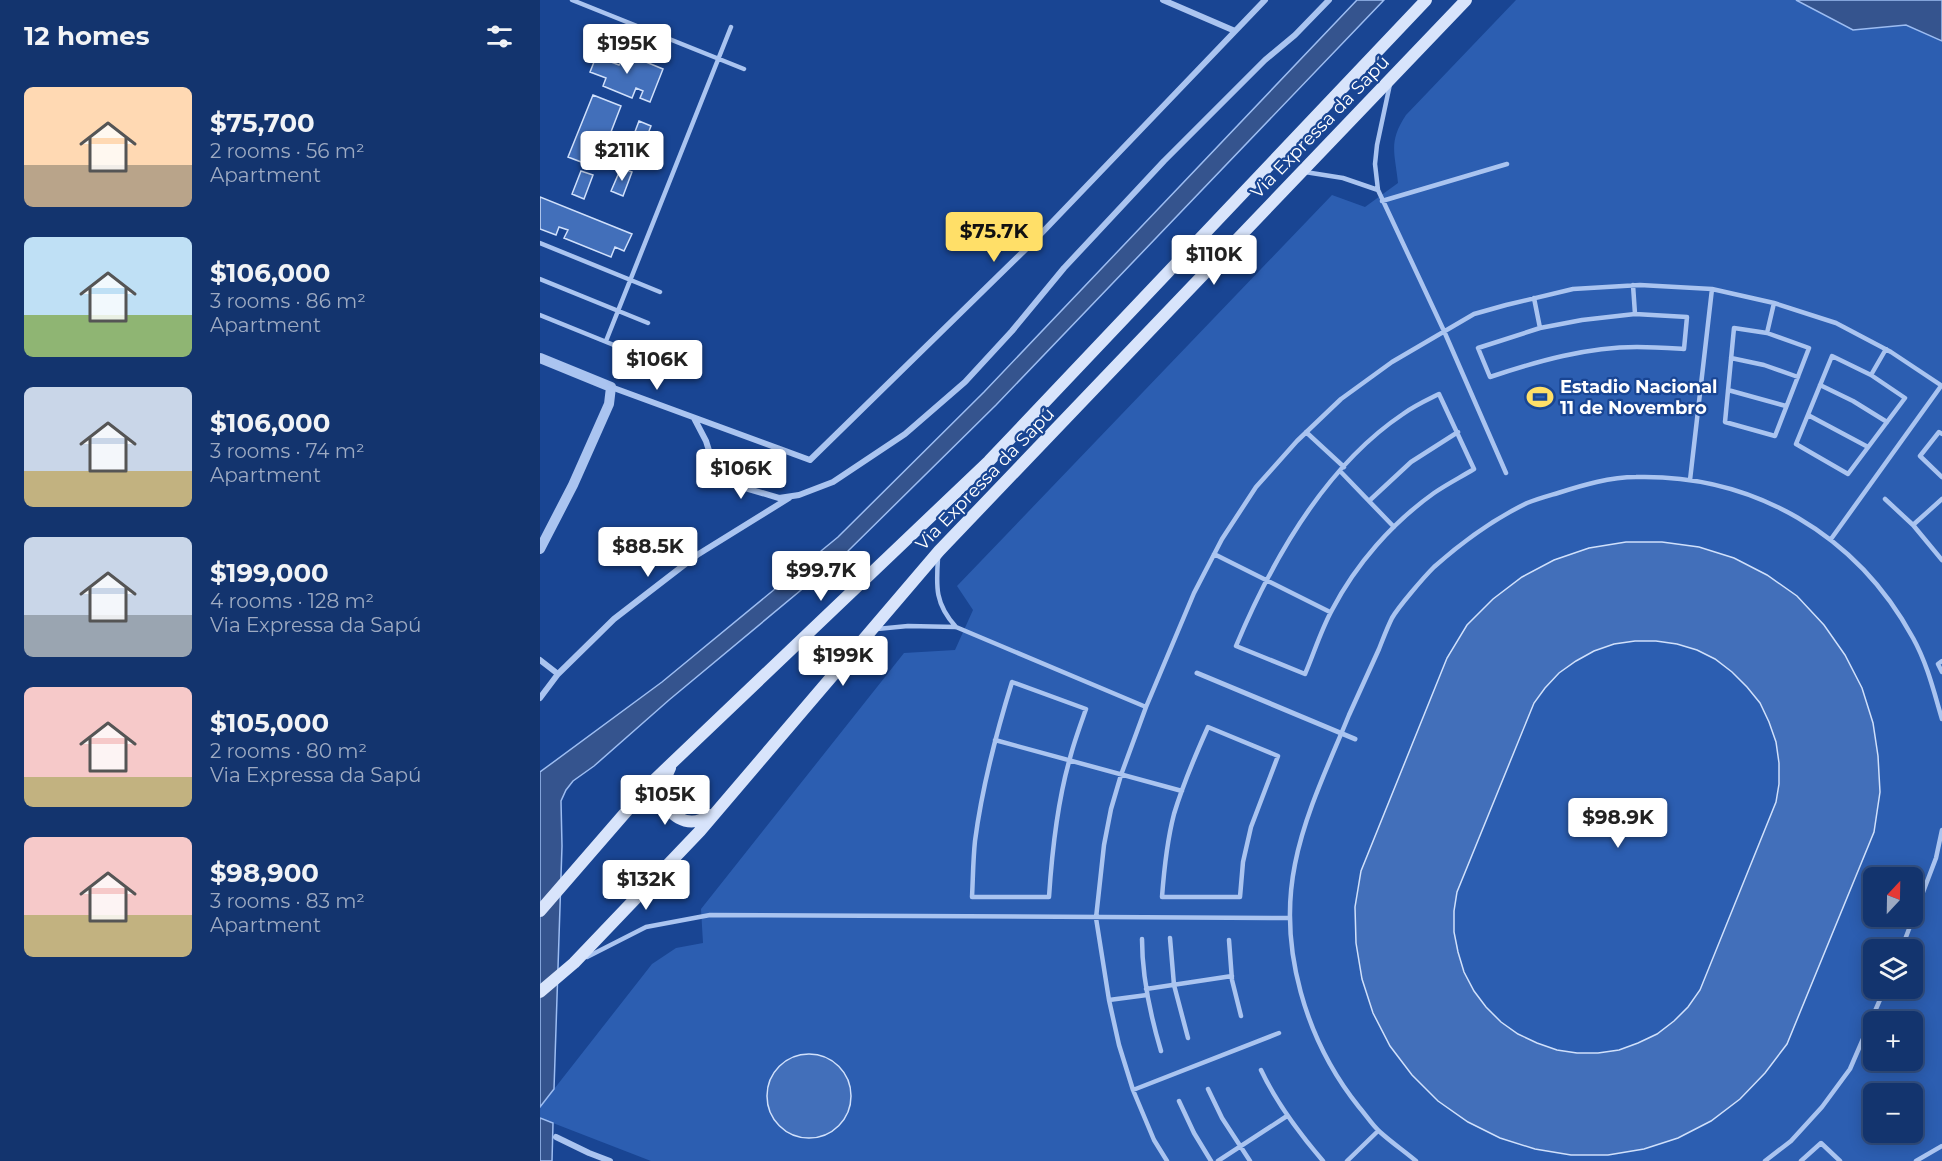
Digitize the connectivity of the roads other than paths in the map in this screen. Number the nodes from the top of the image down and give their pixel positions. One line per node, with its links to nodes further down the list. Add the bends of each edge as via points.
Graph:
1 (572, 0): 9 (lane)
2 (1162, 0): 8 (street)
3 (1266, 0): 8 (street)
4 (1329, 0): 55 (street, via 1164,161 964,382 904,434 833,482)
5 (1426, 0): 82 (main road, Via Expressa da Sapú, via 989,461)
6 (1466, 0): 11 (main road, Via Expressa da Sapú)
7 (730, 27): 9 (lane)
8 (1235, 32): 44 (street, via 1034,241 810,460)
9 (718, 58): 10 (lane); 18 (lane)
10 (744, 69)
11 (1392, 77): 13 (main road, Via Expressa da Sapú); 14 (lane, via 1377,145)
12 (1506, 164): 15 (lane)
13 (1303, 171): 14 (lane, via 1343,178); 63 (main road, Via Expressa da Sapú)
14 (1378, 190): 15 (lane)
15 (1382, 201): 29 (lane)
16 (540, 243): 18 (lane)
17 (540, 279): 24 (lane)
18 (630, 280): 21 (lane); 24 (lane)
19 (1633, 285): 20 (lane); 22 (lane, via 1573,289); 25 (lane)
20 (1712, 289): 23 (lane); 54 (lane)
21 (660, 292)
22 (1534, 298): 28 (lane); 29 (lane, via 1474,314)
23 (1774, 303): 30 (lane); 32 (lane, via 1836,323)
24 (617, 311): 27 (lane); 31 (lane)
25 (1635, 314): 28 (lane); 28 (lane, via 1687,318 1684,349 1587,351 1490,377 1478,348)
26 (540, 315): 31 (lane)
27 (648, 323)
28 (1540, 328)
29 (1444, 332): 46 (lane, via 1392,362 1341,399); 52 (lane)
30 (1767, 333): 35 (lane, via 1734,328); 37 (lane, via 1809,348)
31 (606, 341): 33 (lane)
32 (1886, 349): 36 (lane); 39 (lane)
33 (636, 354)
34 (540, 358): 40 (street)
35 (1731, 358): 37 (lane); 41 (lane)
36 (1871, 375): 38 (lane, via 1832,356); 45 (lane, via 1905,398)
37 (1798, 377): 42 (lane)
38 (1820, 385): 43 (lane); 45 (lane)
39 (1942, 386): 61 (lane)
40 (611, 387): 44 (street); 62 (street, via 609,404)
41 (1728, 390): 42 (lane); 42 (lane, via 1725,422 1775,436)
42 (1786, 406)
43 (1808, 415): 49 (lane); 49 (lane, via 1796,444 1848,474)
44 (694, 418): 55 (street, via 711,457 727,480)
45 (1887, 422): 49 (lane)
46 (1306, 432): 50 (lane); 64 (lane, via 1256,487)
47 (1458, 432): 50 (lane, via 1439,393 1403,414); 58 (lane, via 1412,462); 60 (lane, via 1474,469 1435,493)
48 (1942, 434): 53 (lane, via 1939,432 1920,456)
49 (1868, 447)
50 (1344, 467): 51 (lane)
51 (1340, 471): 58 (lane); 66 (lane, via 1293,534)
52 (1506, 472)
53 (1942, 477)
54 (1690, 480): 61 (lane, via 1762,499); 78 (lane, via 1634,477 1582,485 1528,503 1479,531 1432,569 1393,617)
55 (789, 498): 74 (street, via 697,555 614,619)
56 (1942, 498): 59 (lane)
57 (1885, 499): 59 (lane)
58 (1369, 501): 60 (lane)
59 (1913, 525): 65 (lane)
60 (1394, 527): 67 (lane, via 1367,556)
61 (1831, 539): 77 (lane, via 1863,569 1914,640)
62 (540, 549)
63 (939, 551): 68 (lane, via 937,594 947,618); 69 (main road, Via Expressa da Sapú)
64 (1214, 554): 66 (lane); 76 (lane)
65 (1942, 560)
66 (1266, 580): 67 (lane); 67 (lane, via 1236,646 1305,674)
67 (1330, 612)
68 (956, 627): 69 (lane); 76 (lane)
69 (872, 629): 85 (main road, Via Expressa da Sapú)
70 (540, 660): 74 (street)
71 (1942, 661): 72 (lane, via 1938,664)
72 (1942, 672)
73 (1197, 673): 78 (street)
74 (558, 674): 75 (street)
75 (540, 698)
76 (1146, 707): 83 (lane)
77 (1942, 719)
78 (1341, 734): 79 (street); 89 (lane, via 1305,824 1294,867)
79 (1355, 739)
80 (995, 740): 81 (lane); 81 (lane, via 1012,682 1086,709); 81 (lane, via 975,843 972,897 1049,897 1052,850)
81 (1069, 760): 83 (lane)
82 (672, 762): 85 (main road, via 662,788 668,809 687,822 696,823); 87 (main road, Via Expressa da Sapú)
83 (1121, 775): 84 (lane); 88 (lane, via 1104,846)
84 (1182, 791): 84 (lane, via 1168,844 1162,897 1240,897 1251,827 1278,756 1208,727)
85 (724, 804): 94 (main road, Via Expressa da Sapú)
86 (1942, 830): 92 (lane, via 1936,858)
87 (540, 911)
88 (1096, 918): 89 (lane); 94 (lane, via 710,915 646,927); 100 (lane)
89 (1289, 918): 110 (lane, via 1296,972 1314,1034 1340,1084)
90 (1170, 938): 96 (lane)
91 (1142, 939): 98 (lane)
92 (1905, 939)
93 (1229, 940): 95 (lane)
94 (574, 963): 97 (main road, Via Expressa da Sapú)
95 (1232, 976): 96 (lane); 101 (lane)
96 (1174, 985): 98 (lane); 103 (lane)
97 (540, 992)
98 (1146, 992): 100 (lane); 104 (lane)
99 (1880, 999): 122 (lane, via 1850,1069 1791,1141)
100 (1109, 1000): 107 (lane)
101 (1241, 1016)
102 (1279, 1034): 107 (lane)
103 (1188, 1038)
104 (1161, 1051)
105 (1261, 1070): 109 (lane)
106 (1208, 1089): 113 (lane)
107 (1133, 1090): 115 (lane)
108 (1179, 1101): 116 (lane)
109 (1287, 1116): 113 (lane); 119 (lane)
110 (1378, 1131): 120 (lane); 121 (lane)
111 (556, 1137): 114 (street)
112 (1942, 1146): 125 (lane)
113 (1240, 1147): 117 (lane); 118 (lane)
114 (610, 1161)
115 (1167, 1161)
116 (1211, 1161)
117 (1218, 1161)
118 (1250, 1161)
119 (1323, 1161)
120 (1347, 1161)
121 (1416, 1161)
122 (1765, 1161)
123 (1801, 1161): 124 (lane, via 1821,1143)
124 (1840, 1161)
125 (1916, 1161)

